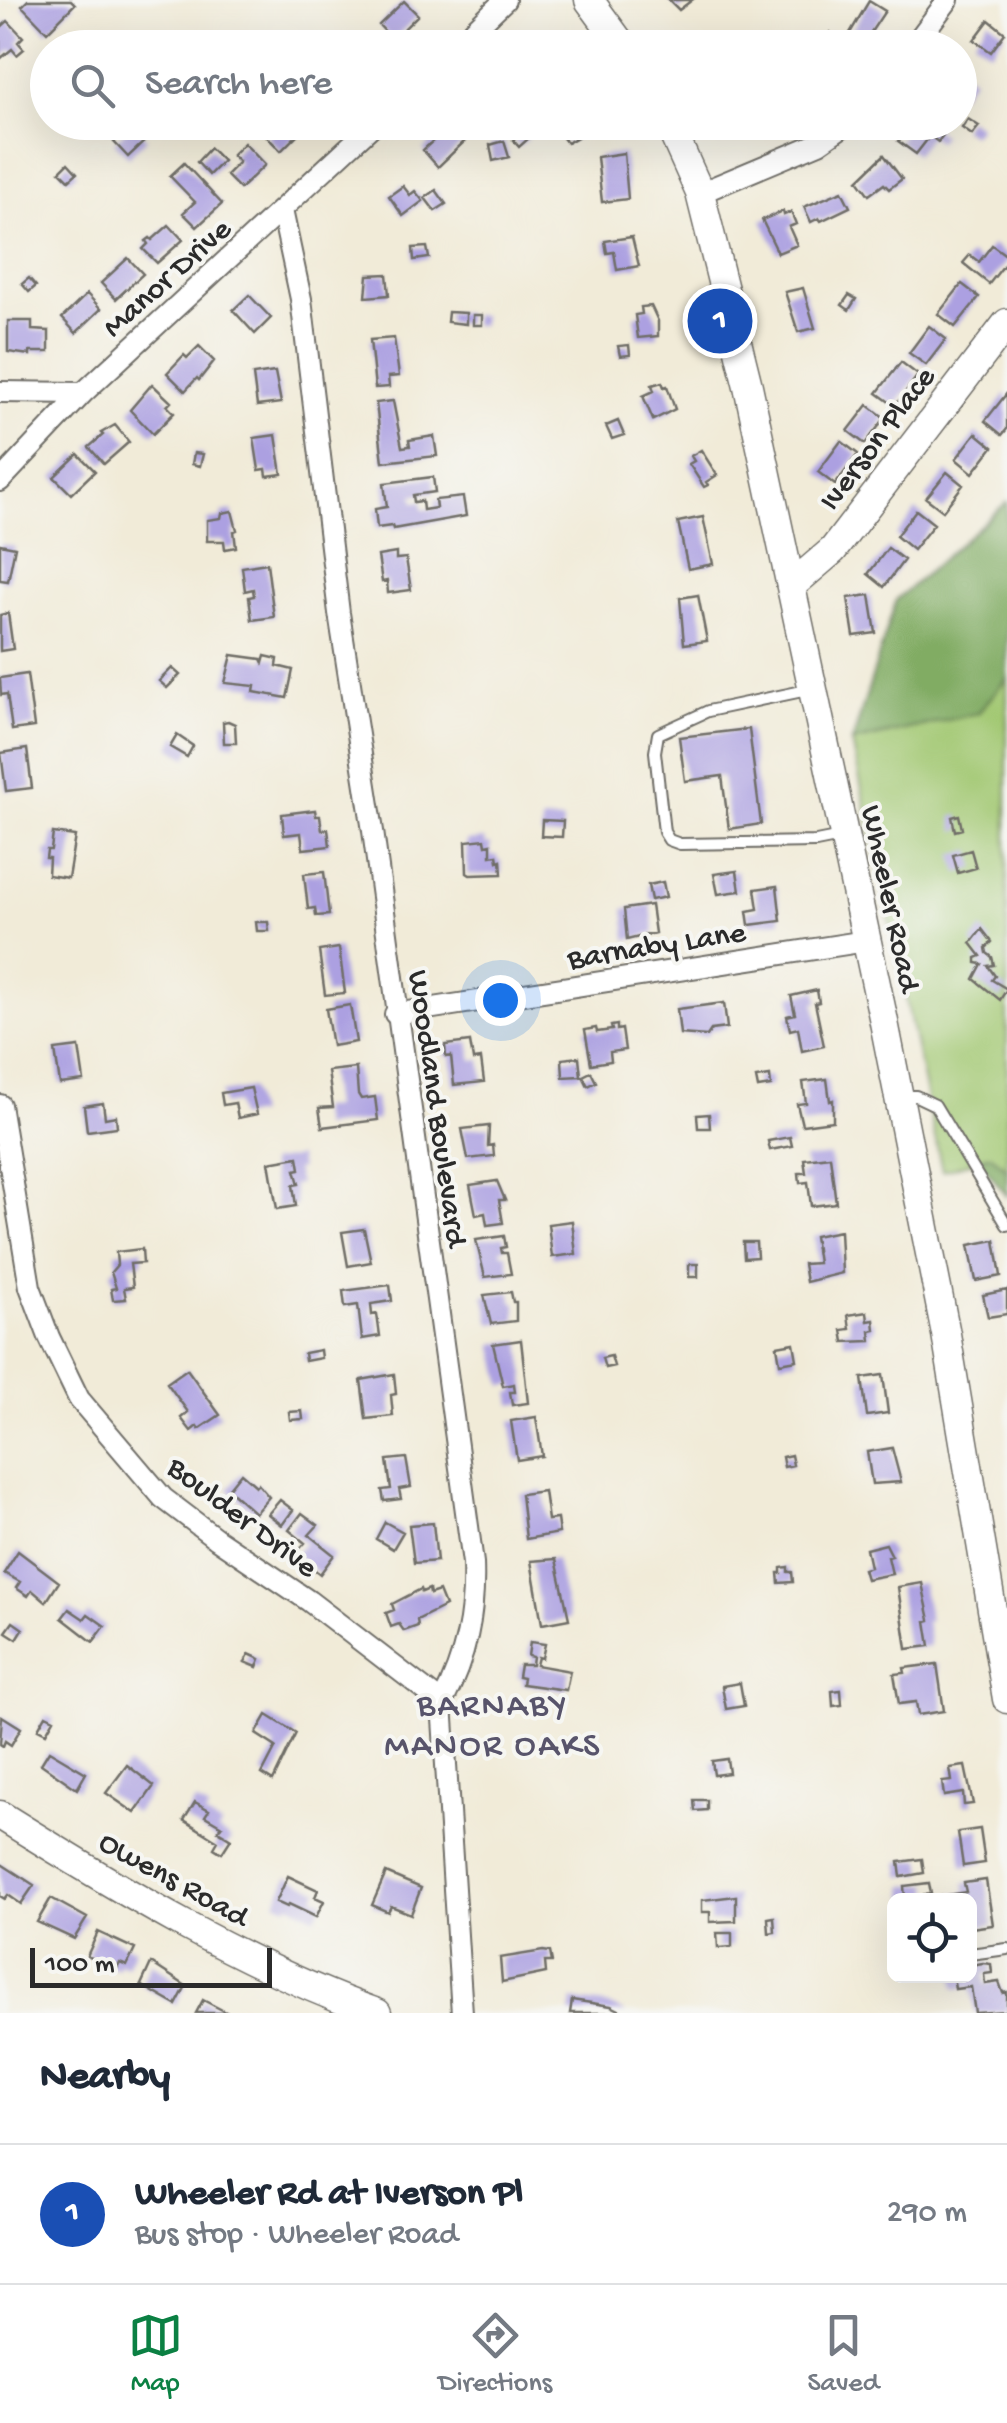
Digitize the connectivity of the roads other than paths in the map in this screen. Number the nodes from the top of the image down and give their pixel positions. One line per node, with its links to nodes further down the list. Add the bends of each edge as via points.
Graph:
1 (505, 0): 4 (street)
2 (588, 0): 5 (main road)
3 (942, 2): 6 (street)
4 (474, 30)
5 (610, 30)
6 (924, 30)
7 (357, 140): 11 (street, Manor Drive)
8 (676, 140): 10 (main road, Wheeler Road)
9 (824, 140): 10 (street)
10 (700, 194): 16 (main road, Wheeler Road)
11 (282, 210): 14 (street, Manor Drive); 20 (street, Woodland Boulevard, via 301,299)
12 (1007, 323): 16 (main road, Iverson Place, via 833,550)
13 (0, 392): 14 (street)
14 (83, 392): 15 (street, Manor Drive)
15 (0, 481)
16 (791, 586): 17 (main road, Wheeler Road)
17 (813, 689): 18 (main road, Wheeler Road); 18 (lane, via 708,712 658,734 654,752 664,832 680,844)
18 (844, 836): 19 (main road, Wheeler Road)
19 (866, 941): 20 (street, Barnaby Lane); 21 (main road, Wheeler Road)
20 (396, 1014): 25 (street, Woodland Boulevard, via 473,1563 472,1618)
21 (899, 1096): 23 (lane, via 935,1104); 24 (main road, Wheeler Road)
22 (0, 1105): 25 (street, Boulder Drive, via 30,1286 79,1399 163,1498)
23 (1007, 1225)
24 (1007, 1699)
25 (442, 1702): 30 (street, Woodland Boulevard)
26 (0, 1815): 29 (main road, Owens Road, via 180,1922)
27 (1007, 1949): 28 (lane)
28 (977, 1953)
29 (377, 2013)
30 (462, 2013)

